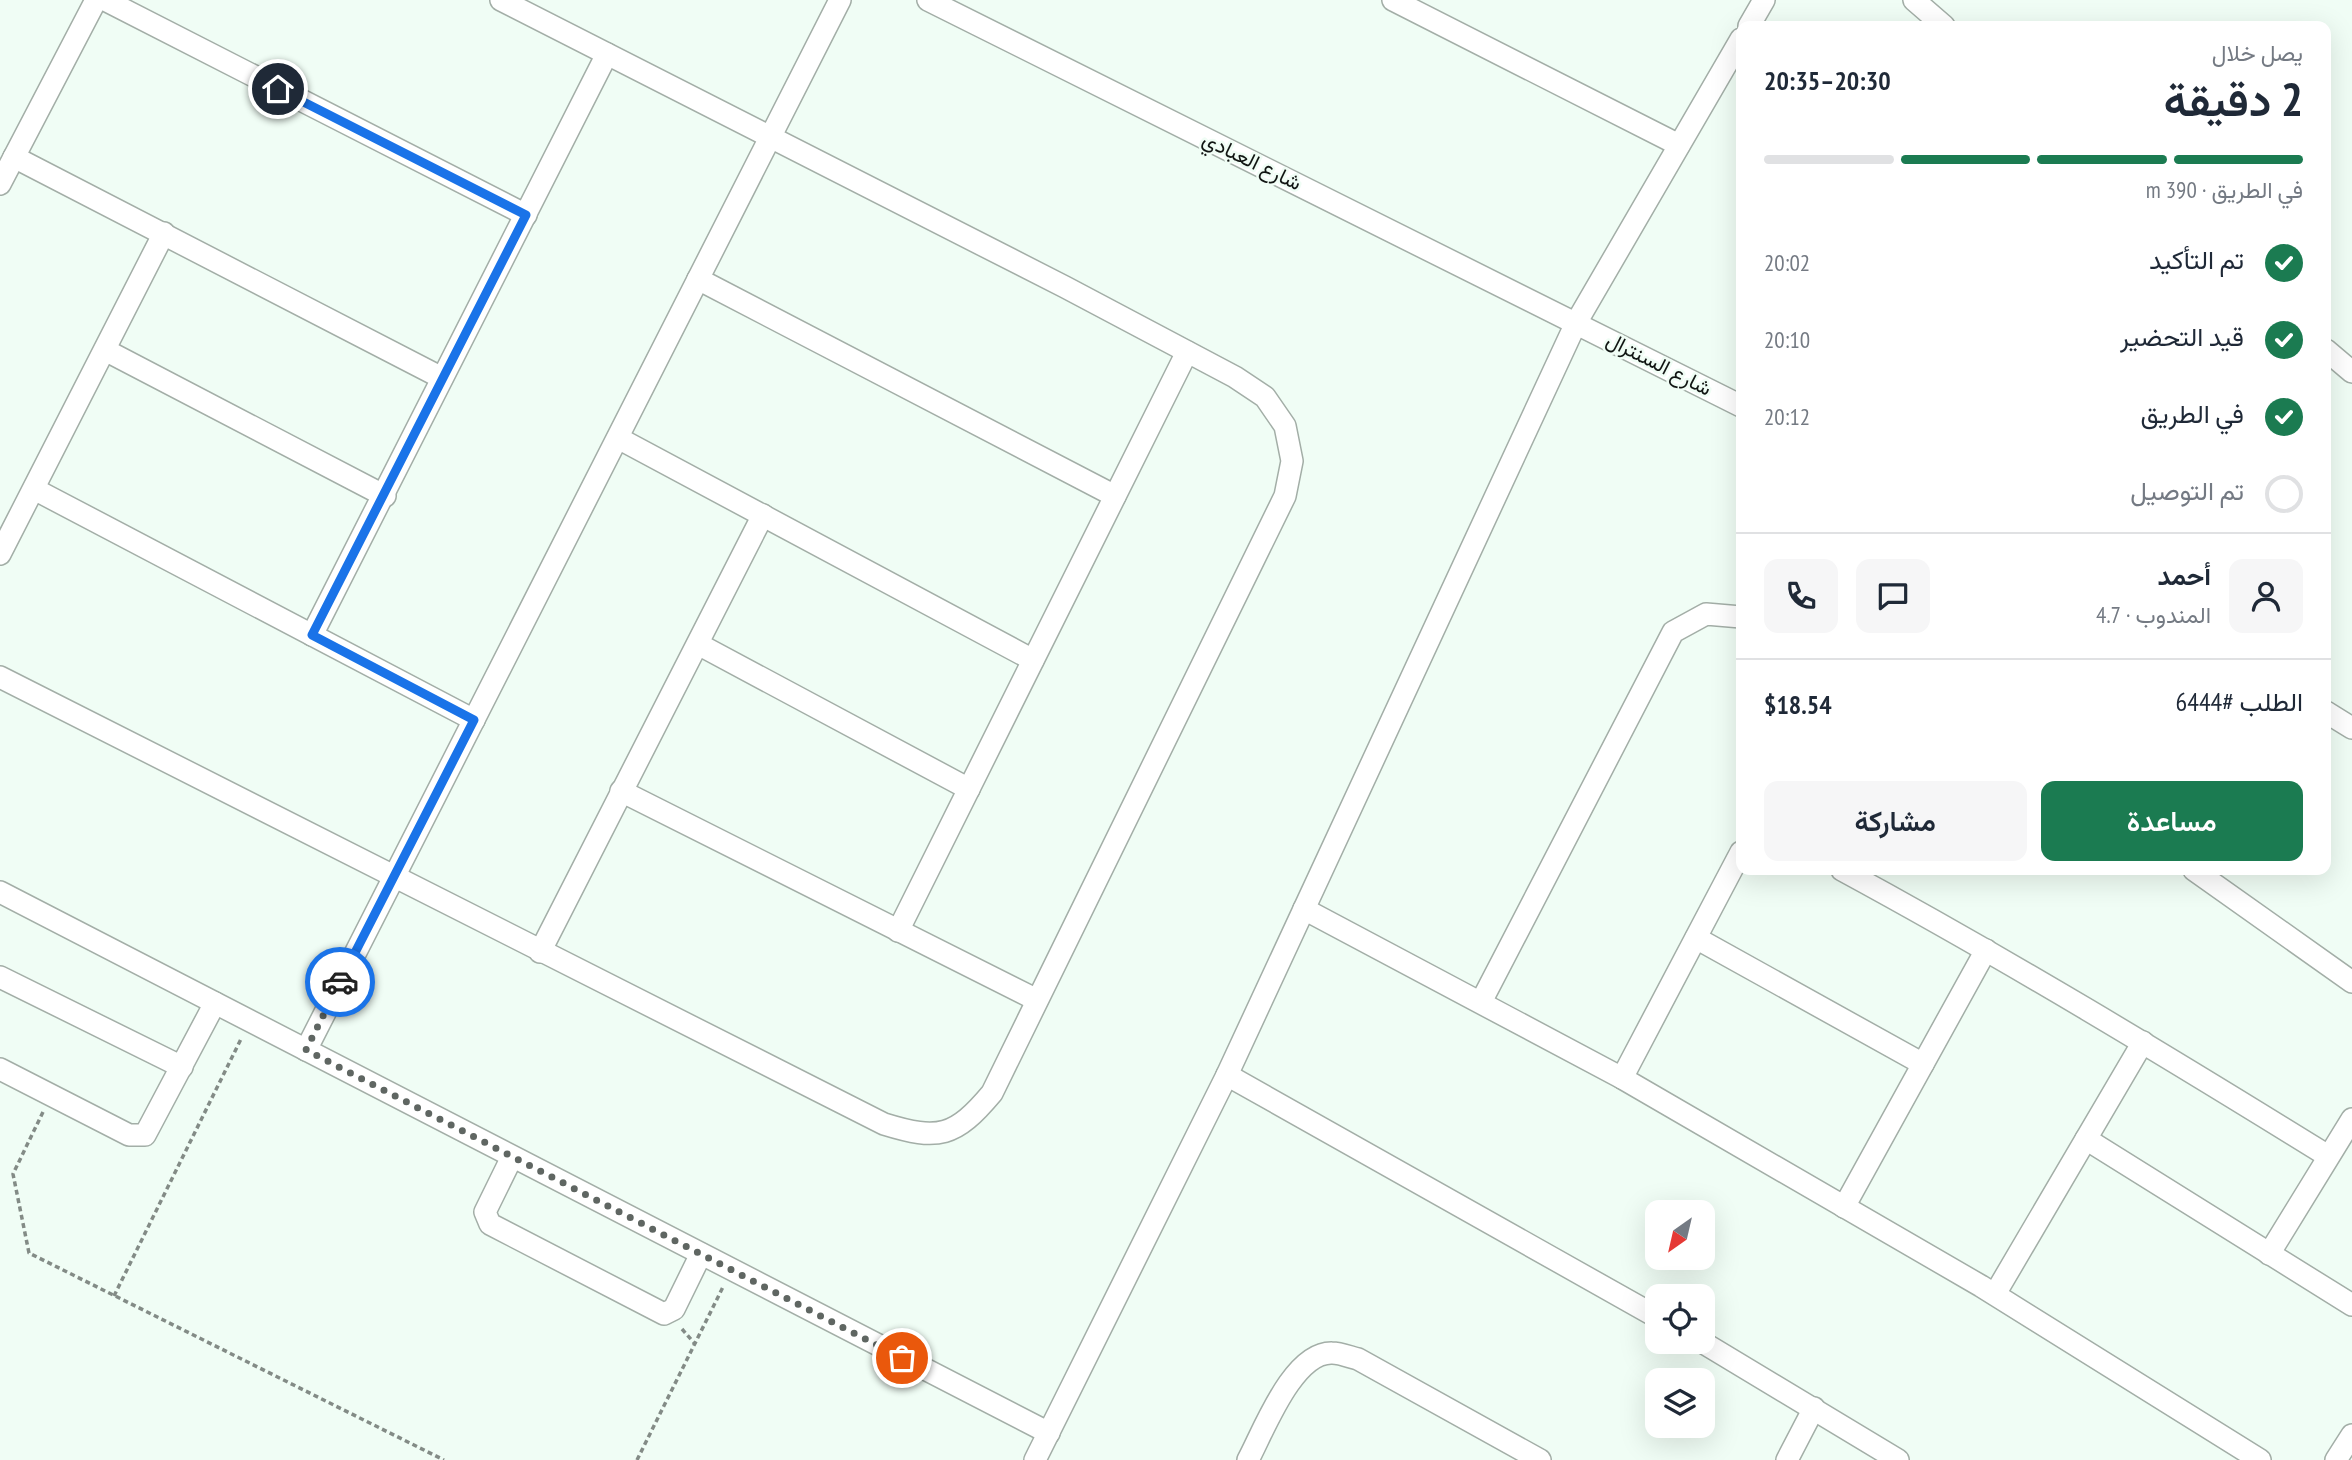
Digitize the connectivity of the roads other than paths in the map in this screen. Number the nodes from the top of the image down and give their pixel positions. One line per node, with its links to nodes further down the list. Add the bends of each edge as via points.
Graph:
1 (96, 0): 15 (street)
2 (105, 0): 17 (street)
3 (501, 0): 12 (street)
4 (840, 0): 13 (street)
5 (928, 0): 20 (street, شارع العبادي)
6 (1393, 0): 14 (street)
7 (1764, 0): 9 (street)
8 (1914, 0): 10 (street)
9 (1752, 21)
10 (1938, 21)
11 (1736, 48): 14 (street)
12 (607, 54): 13 (street); 17 (street)
13 (771, 137): 19 (street); 22 (street)
14 (1679, 145): 20 (street)
15 (14, 157): 16 (street); 18 (street)
16 (0, 184)
17 (526, 215): 25 (street)
18 (164, 233): 21 (street); 25 (street)
19 (698, 279): 27 (street); 30 (street)
20 (1576, 323): 26 (street, شارع السنترال); 48 (street)
21 (105, 350): 28 (street); 29 (street)
22 (1187, 352): 30 (street); 55 (street, via 1265,397 1285,426 1292,461 1285,496)
23 (2331, 354): 24 (street)
24 (2352, 372)
25 (442, 378): 29 (street)
26 (1736, 403)
27 (618, 438): 31 (street); 39 (street)
28 (34, 489): 32 (street); 34 (street)
29 (385, 496): 34 (street)
30 (1115, 496): 36 (street)
31 (764, 515): 35 (street); 36 (street)
32 (0, 554)
33 (1736, 617): 56 (street, via 1706,614 1672,632)
34 (312, 635): 39 (street)
35 (698, 644): 41 (street); 42 (street)
36 (1033, 660): 41 (street)
37 (0, 677): 46 (street)
38 (2331, 715): 40 (street)
39 (474, 720): 46 (street)
40 (2352, 728)
41 (969, 789): 49 (street)
42 (621, 791): 49 (street); 52 (street)
43 (1736, 862): 50 (street)
44 (1851, 875): 51 (street)
45 (2201, 875): 54 (street)
46 (393, 878): 52 (street); 59 (street)
47 (0, 892): 57 (street)
48 (1304, 909): 56 (street); 63 (street)
49 (898, 931): 55 (street)
50 (1696, 938): 60 (street); 64 (street)
51 (1986, 950): 58 (street); 60 (street)
52 (540, 952): 55 (street, via 884,1124 916,1134 946,1133 972,1116 992,1093)
53 (0, 977): 61 (street)
54 (2352, 982)
55 (1037, 1000)
56 (1481, 1002): 64 (street)
57 (215, 1003): 59 (street); 61 (street)
58 (2143, 1042): 66 (street); 67 (street)
59 (306, 1050): 68 (street)
60 (1923, 1064): 69 (street)
61 (182, 1068): 62 (street, via 145,1135 128,1135)
62 (0, 1069)
63 (1227, 1075): 74 (street); 77 (street)
64 (1622, 1078): 69 (street)
65 (2352, 1119): 67 (street)
66 (2086, 1139): 70 (street); 72 (street)
67 (2328, 1156): 70 (street)
68 (512, 1157): 71 (street); 71 (street, via 485,1213 490,1224 515,1237 664,1314 674,1309)
69 (1844, 1207): 72 (street)
70 (2269, 1254): 73 (street)
71 (701, 1255): 77 (street)
72 (1995, 1294): 84 (street)
73 (2352, 1305)
74 (1645, 1310)
75 (1715, 1350): 76 (street)
76 (1814, 1408): 82 (street); 83 (street)
77 (1049, 1433): 79 (street)
78 (2352, 1435): 85 (street)
79 (1035, 1460)
80 (1248, 1460): 81 (street, via 1304,1362 1331,1352 1359,1359)
81 (1540, 1460)
82 (1787, 1460)
83 (1898, 1460)
84 (2260, 1460)
85 (2336, 1460)

